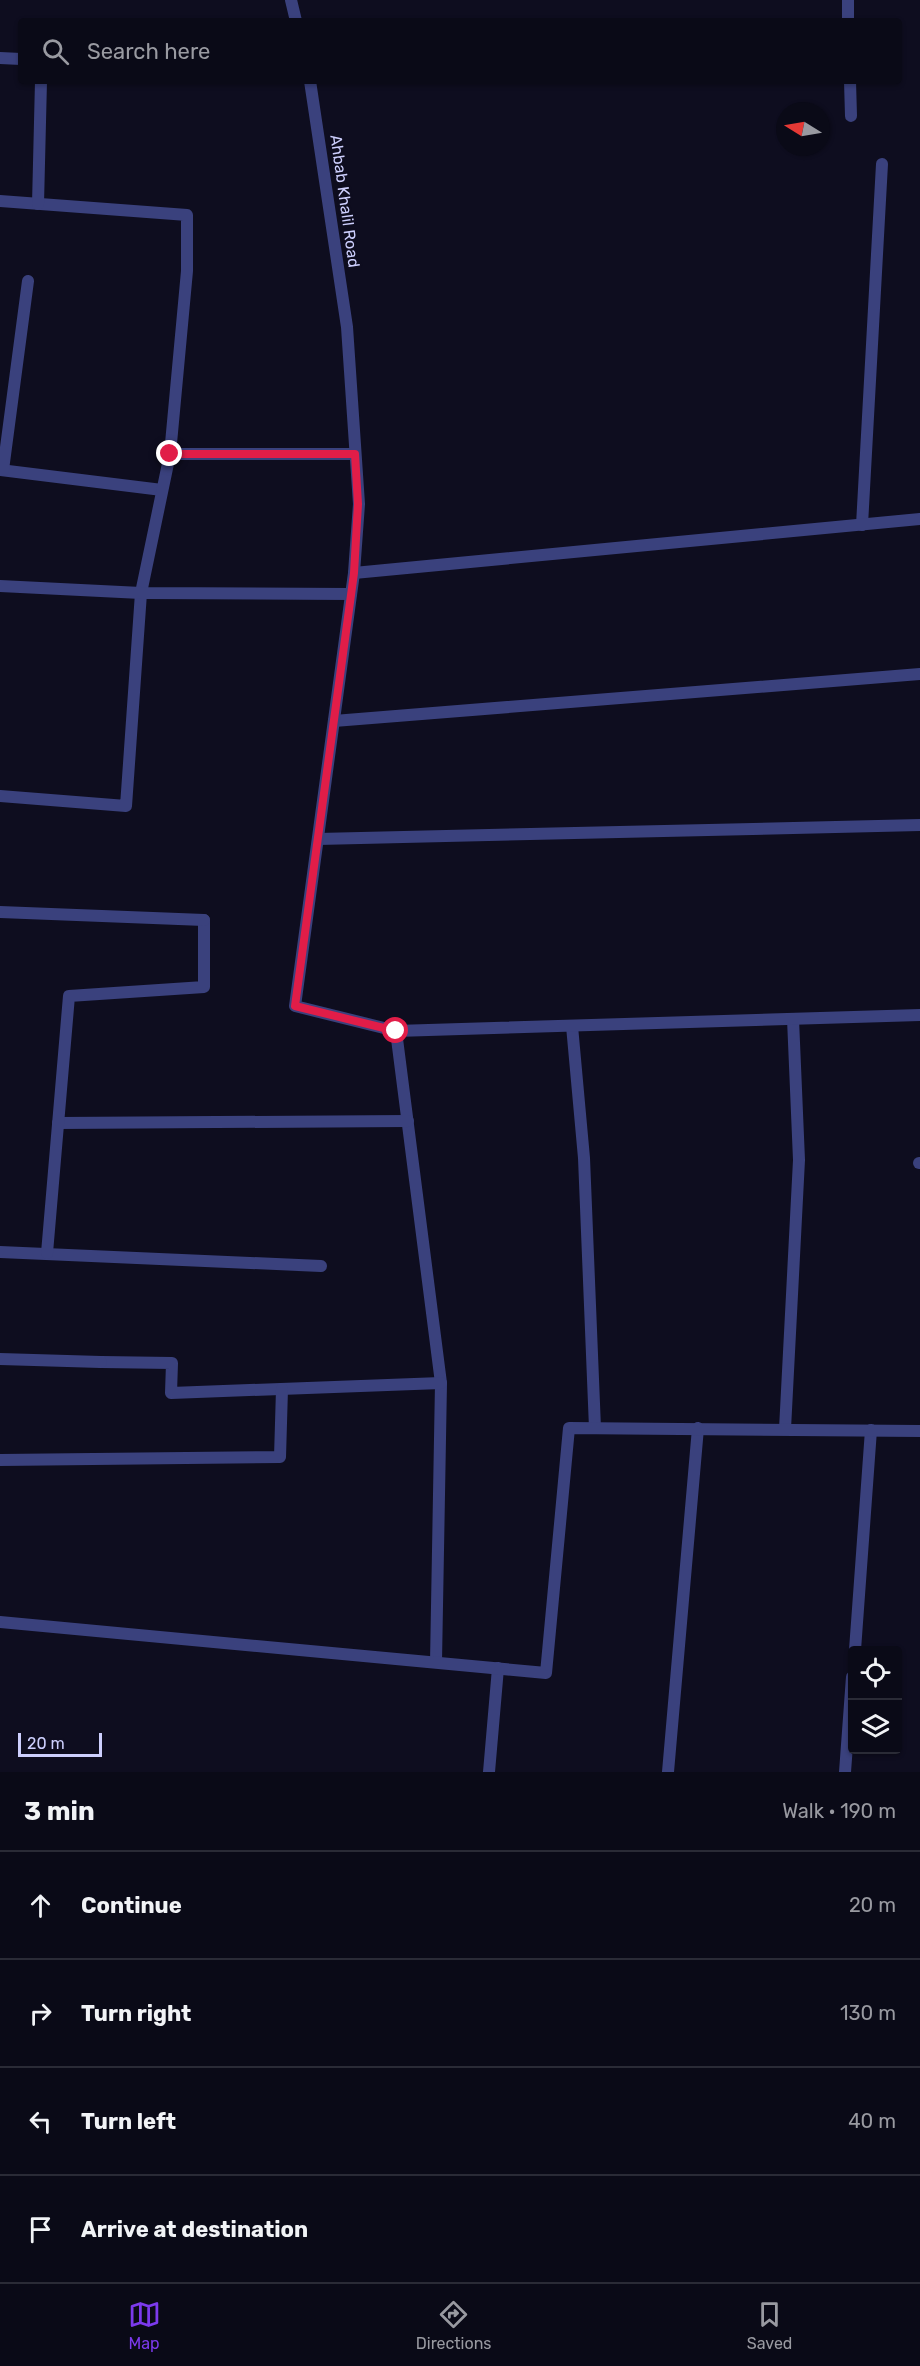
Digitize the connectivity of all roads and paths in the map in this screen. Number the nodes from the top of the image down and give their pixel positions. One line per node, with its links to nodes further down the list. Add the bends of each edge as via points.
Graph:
1 (291, 0): 3 (street)
2 (848, 0): 4 (street)
3 (295, 18)
4 (848, 18)
5 (0, 58): 6 (street)
6 (18, 59)
7 (41, 84): 13 (street)
8 (310, 84): 16 (street, Ahbab Khalil Road, via 346,327)
9 (850, 84): 10 (street)
10 (851, 116)
11 (882, 164): 20 (street)
12 (0, 201): 13 (street)
13 (38, 204): 15 (street, via 187,215 187,271)
14 (27, 281): 17 (street)
15 (170, 454): 16 (street); 18 (street)
16 (355, 454): 21 (street, Ahbab Khalil Road, via 358,504)
17 (1, 470): 18 (street)
18 (162, 490): 23 (street)
19 (920, 519): 20 (street)
20 (862, 525): 21 (street)
21 (354, 573): 24 (street, Ahbab Khalil Road)
22 (0, 586): 23 (street)
23 (141, 593): 24 (street); 27 (street, via 126,806)
24 (351, 594): 26 (street, Ahbab Khalil Road)
25 (920, 674): 26 (street)
26 (334, 721): 29 (street, Ahbab Khalil Road)
27 (0, 796)
28 (920, 825): 29 (street)
29 (318, 839): 34 (street, Ahbab Khalil Road, via 295,1006)
30 (0, 912): 36 (street, via 204,920 204,987 69,996)
31 (920, 1015): 32 (street)
32 (793, 1019): 33 (street); 45 (street, via 799,1160)
33 (572, 1026): 34 (street); 43 (street, via 584,1158)
34 (396, 1031): 35 (street)
35 (408, 1121): 36 (street); 41 (street)
36 (58, 1123): 38 (street)
37 (0, 1252): 38 (street)
38 (47, 1253): 39 (street)
39 (321, 1266)
40 (0, 1359): 42 (street, via 172,1363 171,1393)
41 (441, 1383): 42 (street); 51 (street)
42 (282, 1389): 48 (street, via 280,1456)
43 (595, 1428): 44 (street); 52 (street, via 569,1428 546,1673)
44 (698, 1428): 45 (street); 55 (street)
45 (785, 1429): 46 (street)
46 (871, 1430): 47 (street); 50 (street)
47 (920, 1431)
48 (0, 1460)
49 (0, 1622): 51 (street)
50 (855, 1646)
51 (436, 1662): 52 (street)
52 (498, 1668): 54 (street)
53 (850, 1700): 56 (street)
54 (489, 1772)
55 (668, 1772)
56 (845, 1772)

